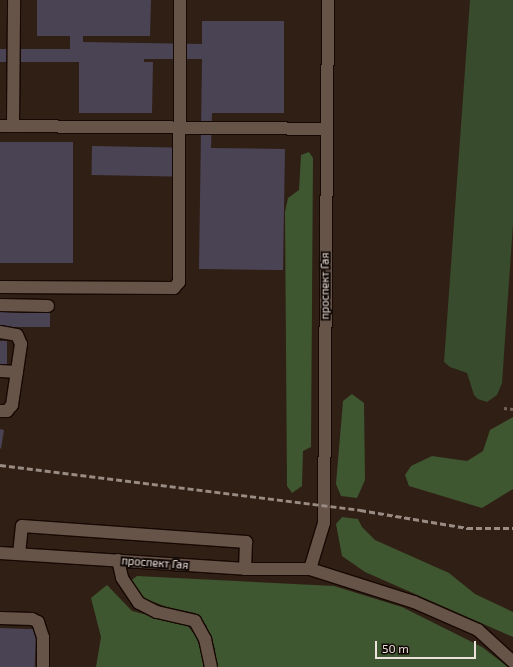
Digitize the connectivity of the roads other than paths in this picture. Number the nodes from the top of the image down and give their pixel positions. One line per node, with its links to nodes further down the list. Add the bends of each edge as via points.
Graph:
1 (14, 0): 5 (street)
2 (180, 0): 6 (street)
3 (328, 0): 7 (street, проспект Гая)
4 (0, 126): 5 (street)
5 (13, 126): 6 (street)
6 (180, 127): 7 (street); 8 (street, via 179,282 174,288)
7 (326, 129): 19 (street, проспект Гая, via 324,523)
8 (0, 287)
9 (0, 305): 10 (street)
10 (48, 306)
11 (0, 332): 13 (street, via 17,335 22,344)
12 (0, 371): 13 (street)
13 (17, 372): 14 (street, via 12,405 7,411)
14 (0, 411)
15 (0, 553): 16 (street, проспект Гая)
16 (19, 554): 17 (street, проспект Гая); 18 (street, via 22,526 29,526 246,542)
17 (118, 560): 18 (street, проспект Гая); 23 (street, via 122,578 139,603 157,612 195,621 205,639)
18 (244, 569): 19 (street, проспект Гая)
19 (310, 569): 21 (street, проспект Гая, via 414,602 478,630)
20 (0, 618): 22 (street, via 32,619 38,622 43,637)
21 (511, 657)
22 (43, 667)
23 (211, 667)

